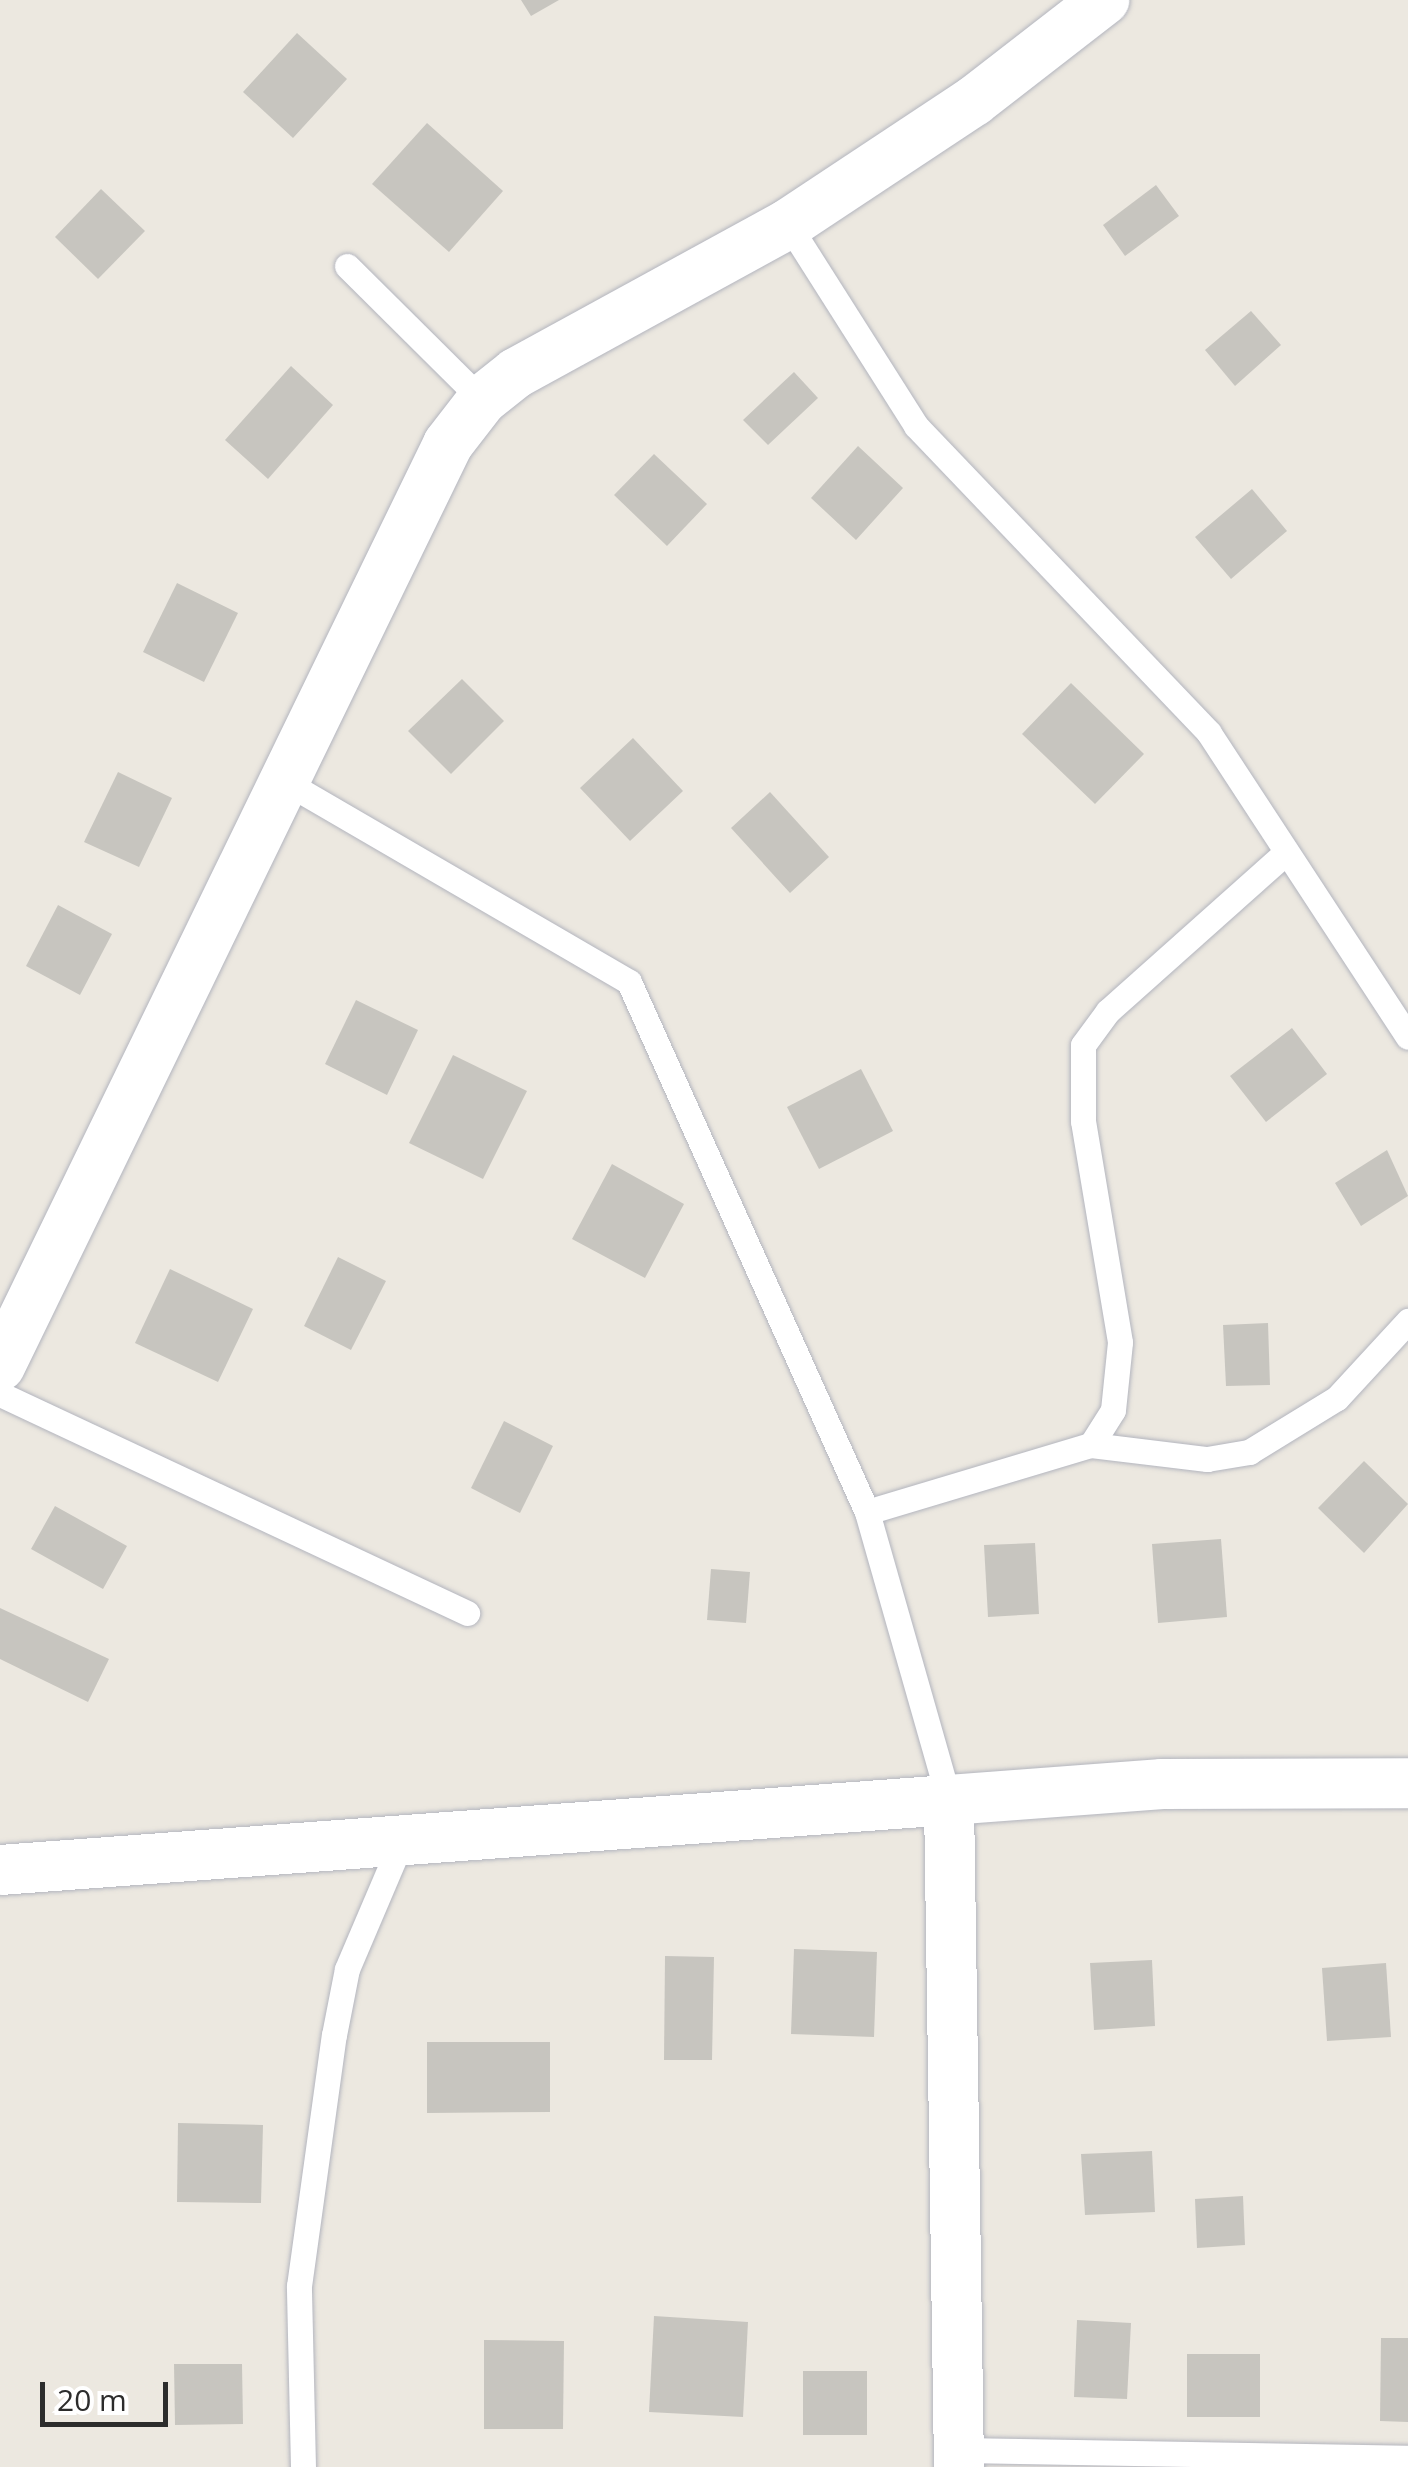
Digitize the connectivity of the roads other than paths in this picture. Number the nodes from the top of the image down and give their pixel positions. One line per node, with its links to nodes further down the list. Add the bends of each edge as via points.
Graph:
1 (1104, 0): 2 (street, via 974,100)
2 (788, 224): 4 (street, via 516,373); 6 (lane, via 916,426 1209,733)
3 (348, 266): 4 (lane)
4 (482, 400): 5 (street, via 448,444)
5 (284, 781): 9 (street); 12 (lane, via 628,982)
6 (1284, 854): 7 (lane); 11 (lane, via 1108,1011 1083,1045 1083,1121 1120,1342 1113,1410)
7 (1408, 1037)
8 (1408, 1321): 11 (lane, via 1337,1398 1249,1452 1207,1458)
9 (0, 1366)
10 (0, 1394): 13 (lane)
11 (1091, 1445): 12 (lane)
12 (867, 1512): 15 (lane)
13 (467, 1613)
14 (1408, 1783): 15 (street, via 1162,1784)
15 (950, 1800): 16 (street); 19 (street)
16 (399, 1847): 17 (street); 20 (lane, via 347,1970 334,2035 299,2286)
17 (0, 1870)
18 (1408, 2458): 19 (lane)
19 (959, 2459)
20 (302, 2467)

